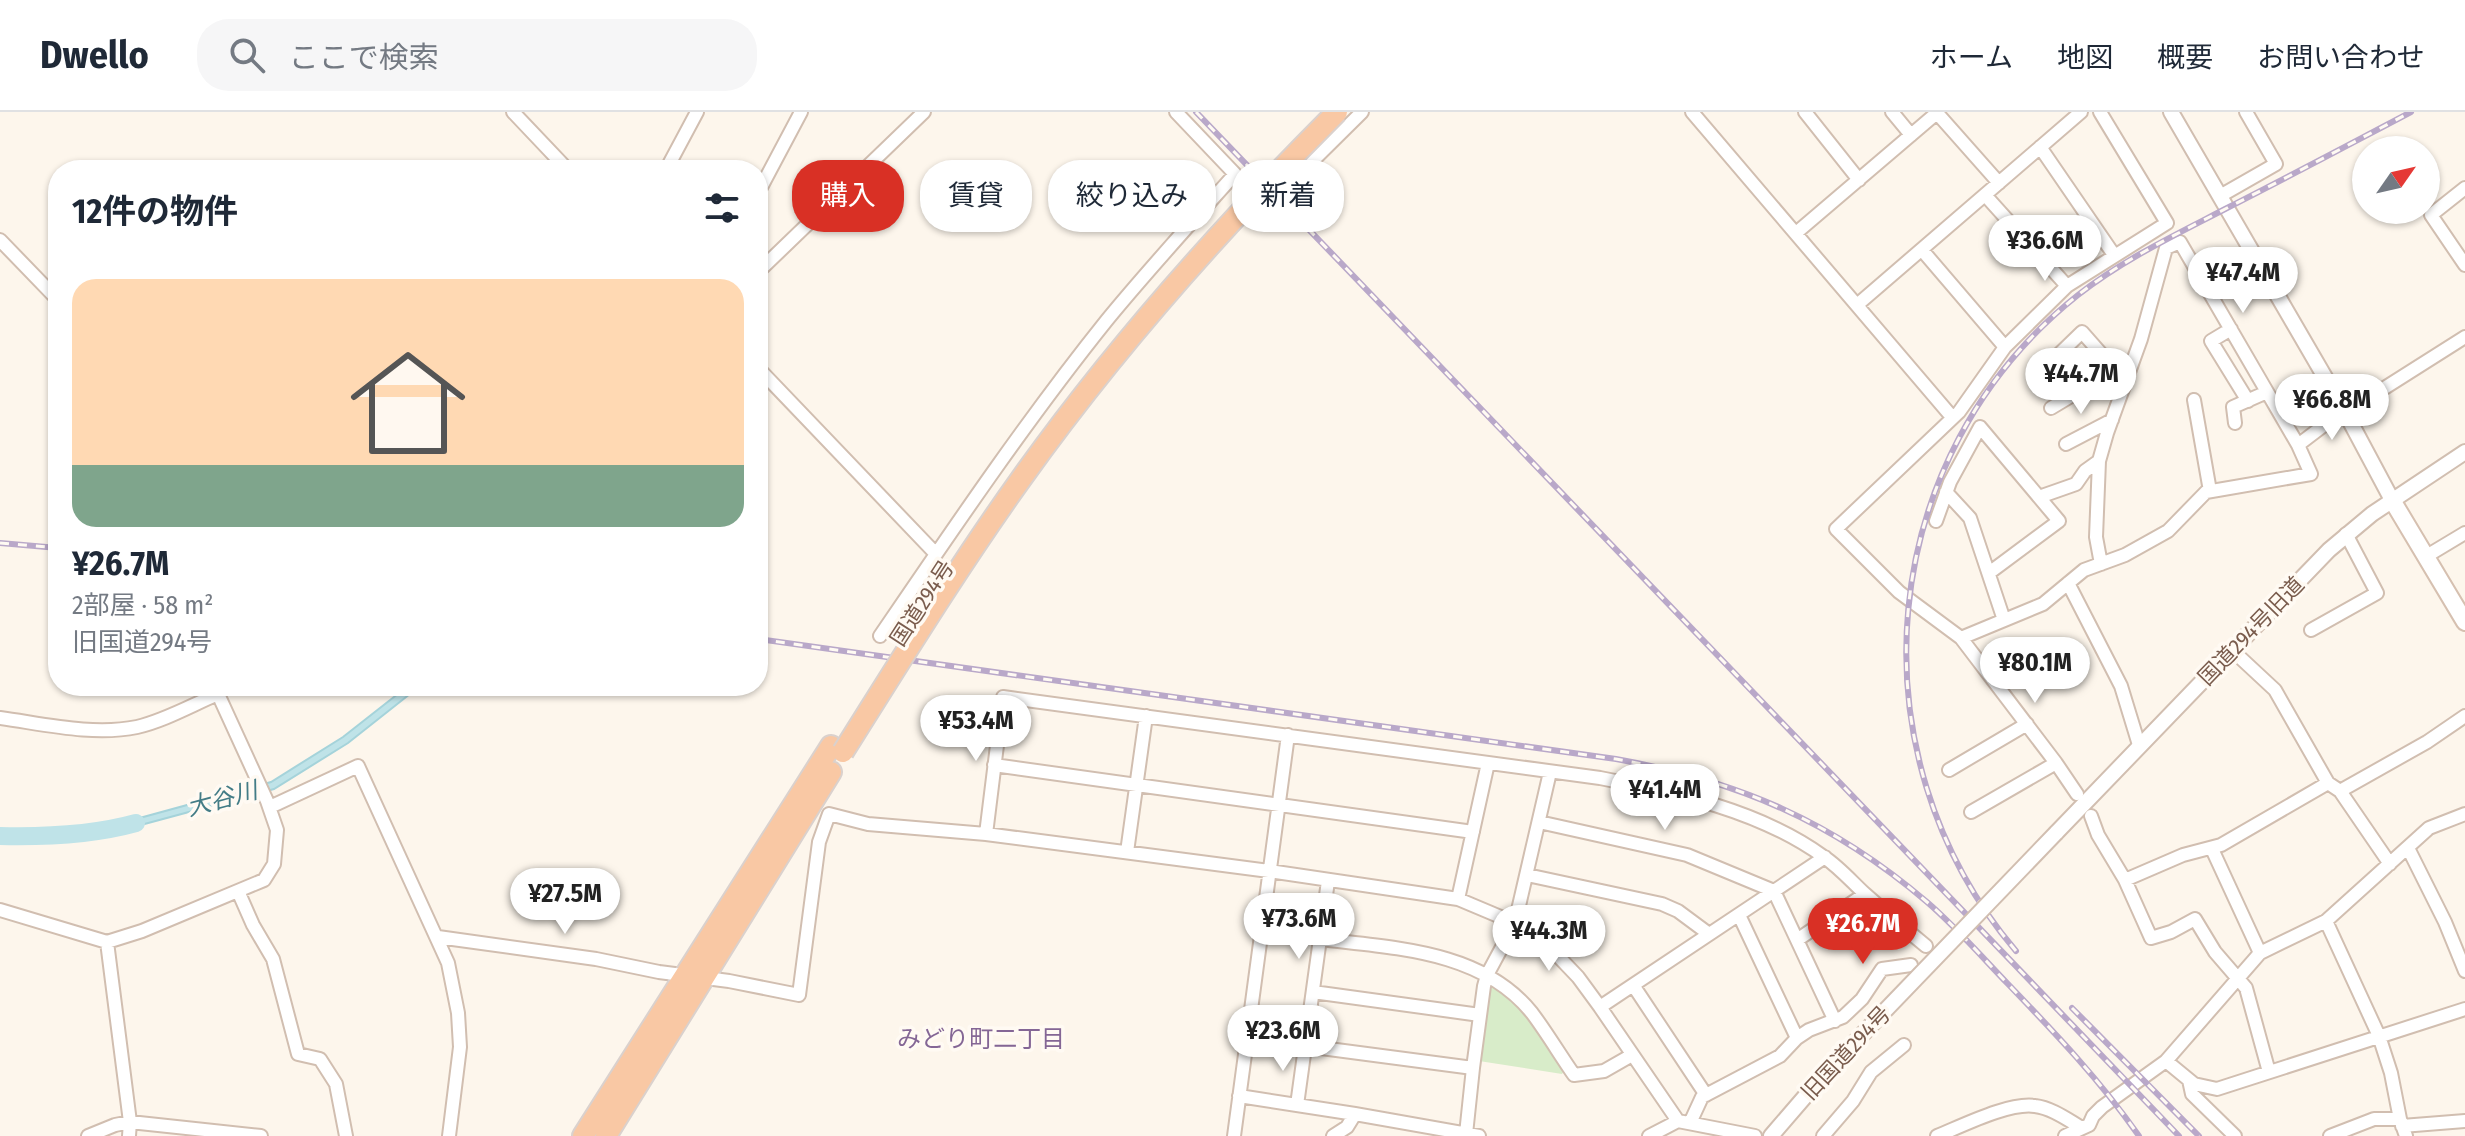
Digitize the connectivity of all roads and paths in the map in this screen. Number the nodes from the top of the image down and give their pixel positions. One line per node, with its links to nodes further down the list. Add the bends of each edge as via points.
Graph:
1 (513, 112): 19 (street)
2 (697, 112): 20 (street)
3 (801, 112): 22 (street)
4 (924, 112): 32 (street)
5 (1176, 112): 63 (street, via 1235,174 1094,337)
6 (1318, 112): 82 (highway, 国道294号, via 1193,244 1062,402 974,523)
7 (1337, 112): 82 (highway, 国道294号, bridge, via 1192,264 1072,410)
8 (1362, 112): 21 (street)
9 (1692, 112): 28 (street)
10 (1805, 112): 23 (street)
11 (1892, 112): 17 (street)
12 (1937, 112): 17 (street); 24 (street)
13 (2081, 112): 18 (street)
14 (2100, 112): 31 (street, via 2167,223)
15 (2171, 112): 27 (street)
16 (2246, 112): 27 (street, via 2276,164)
17 (1911, 135): 23 (street)
18 (2040, 147): 24 (street); 31 (street)
19 (559, 160)
20 (671, 160)
21 (1313, 160)
22 (768, 174)
23 (1859, 180): 28 (street)
24 (1999, 183): 26 (street)
25 (2465, 188): 33 (street, via 2431,215)
26 (1985, 195): 30 (street); 34 (street)
27 (2220, 196): 48 (street)
28 (1796, 233): 36 (street)
29 (0, 240): 35 (street)
30 (1922, 250): 36 (street); 39 (street)
31 (2114, 255): 34 (street)
32 (768, 262)
33 (2465, 265)
34 (2067, 286): 39 (street)
35 (48, 290)
36 (1857, 305): 49 (street)
37 (2231, 329): 42 (street, via 2180,242 2166,248); 44 (street); 46 (street, via 2211,341)
38 (2465, 337): 48 (street)
39 (2005, 347): 49 (street)
40 (2109, 365): 42 (street); 43 (street); 43 (street, via 2082,332 2051,362)
41 (768, 378): 63 (street)
42 (2126, 382): 50 (street)
43 (2069, 392): 47 (street, via 2071,396)
44 (2267, 392): 46 (street); 53 (street)
45 (2194, 400): 56 (street)
46 (2248, 401): 51 (street, via 2233,407)
47 (2051, 408)
48 (2344, 412): 53 (street); 59 (street)
49 (1952, 417): 72 (street, via 1836,529 1899,592)
50 (2112, 420): 52 (street); 55 (street)
51 (2235, 423)
52 (2066, 444)
53 (2298, 445): 56 (street, via 2311,474)
54 (2465, 452): 59 (street, 国道294号旧道)
55 (2099, 461): 58 (street, via 2076,484); 65 (street, via 2096,537)
56 (2210, 491): 65 (street, via 2168,531)
57 (1946, 492): 58 (street, via 1980,427); 60 (street); 66 (street, via 1970,518)
58 (2039, 497): 66 (street, via 2059,521)
59 (2392, 500): 62 (street, 国道294号旧道); 64 (main road)
60 (1936, 521)
61 (2465, 533): 64 (street)
62 (2346, 534): 70 (street, via 2377,593); 73 (street, 国道294号旧道)
63 (936, 554): 71 (street)
64 (2425, 557): 69 (main road)
65 (2101, 564): 67 (street)
66 (1989, 573): 68 (street)
67 (2068, 583): 68 (street, via 2043,604); 81 (street, via 2121,686)
68 (2004, 620): 72 (street)
69 (2465, 622)
70 (2311, 630)
71 (880, 636)
72 (1961, 638): 79 (street)
73 (2232, 650): 81 (street, 国道294号旧道); 88 (street, via 2275,690)
74 (207, 696): 78 (street, via 127,728)
75 (222, 696): 93 (street)
76 (1146, 716): 80 (street); 85 (street, via 1003,697); 89 (street)
77 (2465, 716): 90 (street)
78 (0, 718)
79 (2027, 724): 84 (street); 86 (street)
80 (1288, 735): 83 (street); 92 (street)
81 (2139, 745): 99 (street, 国道294号旧道)
82 (837, 749): 128 (highway, 国道294号)
83 (1488, 763): 87 (street); 98 (street)
84 (2056, 763): 91 (street); 94 (street)
85 (994, 765): 89 (street); 100 (street)
86 (1949, 770)
87 (1550, 772): 97 (street); 104 (street, via 1713,804 1787,834)
88 (2328, 783): 90 (street); 102 (street)
89 (1136, 784): 92 (street); 103 (street)
90 (2340, 791): 105 (street)
91 (2077, 794)
92 (1277, 803): 98 (street); 106 (street)
93 (268, 804): 110 (street, via 277,830 274,864 264,880); 119 (street, via 358,766)
94 (1971, 812)
95 (2465, 814): 101 (street, via 2429,828)
96 (2091, 816): 108 (street)
97 (1539, 822): 107 (street); 111 (street, via 1687,855)
98 (1473, 832): 113 (street)
99 (2056, 833): 156 (street, 旧国道294号, bridge, via 1876,1020)
100 (986, 834): 103 (street); 128 (street, via 868,824 829,814 819,842 799,995)
101 (2408, 848): 105 (street); 126 (street)
102 (2212, 849): 108 (street, via 2183,855); 124 (street)
103 (1127, 852): 106 (street)
104 (1825, 857): 111 (street); 112 (street)
105 (2390, 864): 116 (street)
106 (1269, 871): 109 (street); 146 (street)
107 (1527, 875): 117 (street); 118 (street, via 1662,904)
108 (2125, 880): 129 (street, via 2151,938 2195,919)
109 (1328, 881): 113 (street); 120 (street)
110 (238, 891): 122 (street); 160 (street, via 273,959 298,1054 320,1059 336,1084)
111 (1774, 891): 115 (street); 121 (street)
112 (1865, 894): 121 (street); 123 (street)
113 (1458, 899): 117 (street)
114 (0, 910): 122 (street)
115 (1739, 915): 118 (street); 137 (street)
116 (2326, 921): 124 (street); 136 (street)
117 (1515, 923): 127 (street); 132 (street, via 1556,954)
118 (1709, 934): 130 (street)
119 (438, 937): 128 (street); 161 (street, via 460,1032)
120 (1320, 939): 127 (street, via 1439,957); 131 (street)
121 (1797, 940): 135 (street)
122 (107, 942): 150 (street)
123 (1926, 946)
124 (2260, 953): 129 (street)
125 (1911, 965): 135 (street, via 1882,969 1862,999)
126 (2465, 971)
127 (1487, 975): 134 (street); 140 (street, via 1532,1013 1574,1075 1604,1071)
128 (695, 977): 162 (highway, 国道294号); 163 (highway, 国道294号)
129 (2240, 979): 141 (street); 143 (street)
130 (1633, 985): 132 (street); 145 (street)
131 (1313, 992): 134 (street); 139 (street)
132 (1600, 1007): 140 (street)
133 (2465, 1009): 136 (street)
134 (1480, 1015): 142 (street)
135 (1835, 1021): 137 (street)
136 (2379, 1036): 143 (street); 152 (street)
137 (1797, 1038): 145 (street, via 1780,1056)
138 (1905, 1045): 168 (street, via 1871,1072)
139 (1306, 1046): 142 (street); 147 (street)
140 (1632, 1055): 151 (street)
141 (2166, 1061): 144 (street); 153 (street, via 2102,1107)
142 (1473, 1068): 155 (street)
143 (2269, 1072): 144 (street, via 2217,1089)
144 (2189, 1080): 171 (street, via 2192,1094)
145 (1706, 1095): 151 (street)
146 (1239, 1096): 147 (street); 164 (street)
147 (1297, 1105): 148 (street)
148 (1355, 1114): 154 (street); 165 (street)
149 (2465, 1121): 152 (street)
150 (130, 1122): 157 (street); 158 (street); 159 (street)
151 (1684, 1122): 166 (street); 167 (street)
152 (2403, 1127): 172 (street, via 2374,1119)
153 (2087, 1130): 169 (street, via 2031,1105); 170 (street)
154 (1428, 1132): 155 (street)
155 (1472, 1135)
156 (1777, 1135)
157 (88, 1136)
158 (129, 1136)
159 (261, 1136)
160 (346, 1136)
161 (449, 1136)
162 (583, 1136)
163 (606, 1136)
164 (1234, 1136)
165 (1333, 1136)
166 (1649, 1136)
167 (1755, 1136)
168 (1823, 1136)
169 (1937, 1136)
170 (2065, 1136)
171 (2235, 1136)
172 (2330, 1136)

